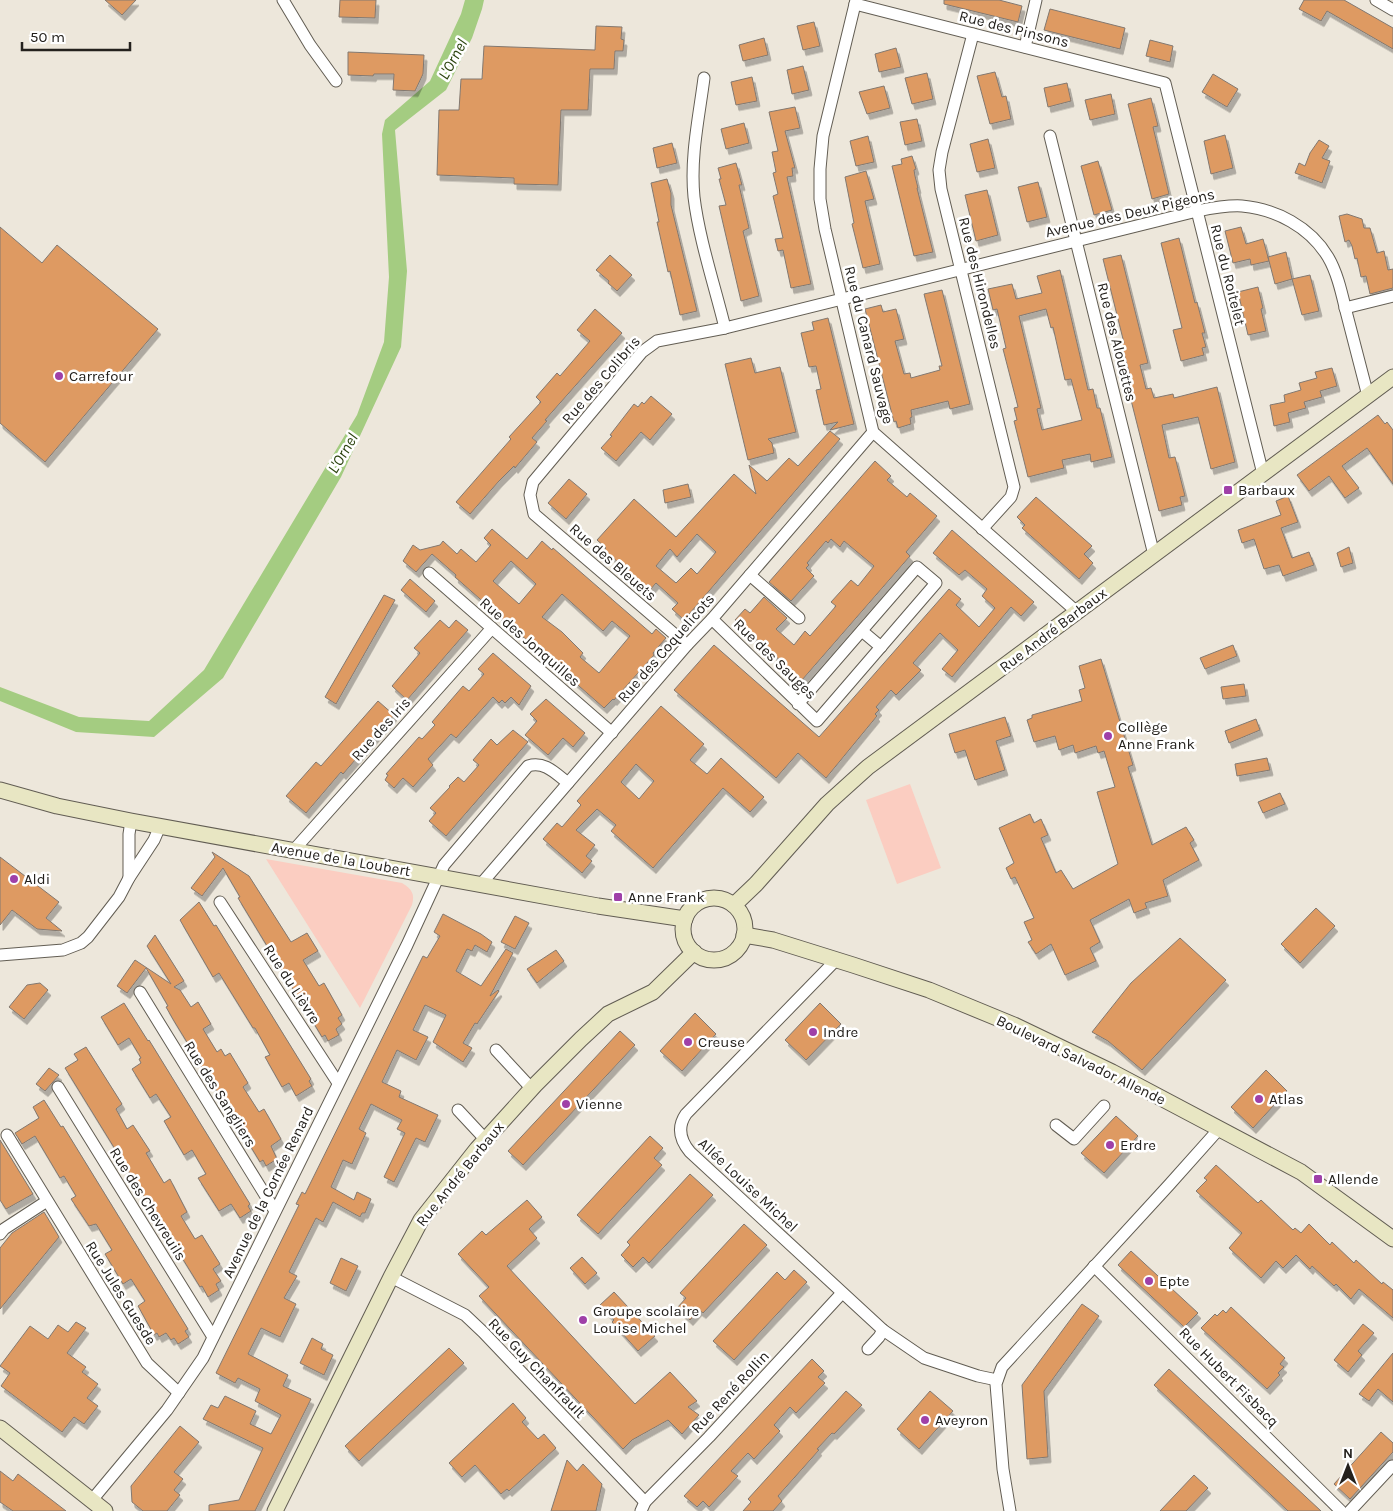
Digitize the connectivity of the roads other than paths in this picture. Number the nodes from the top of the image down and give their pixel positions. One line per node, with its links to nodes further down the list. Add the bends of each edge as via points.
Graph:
1 (283, 0): 9 (street, via 310,46)
2 (1036, 0): 7 (street)
3 (1376, 0): 5 (street)
4 (856, 2): 6 (street, Rue des Pinsons); 16 (street, Rue du Canard Sauvage, via 823,136 820,169 820,199)
5 (1393, 10)
6 (972, 34): 7 (street, Rue des Pinsons); 14 (street, Rue des Hirondelles, via 939,170)
7 (1025, 47): 10 (street, Rue des Pinsons)
8 (704, 78): 18 (street, via 695,140 694,196)
9 (336, 81)
10 (1165, 83): 12 (street, Rue du Roitelet)
11 (1050, 136): 13 (street, Rue des Alouettes)
12 (1197, 211): 13 (street, Avenue des Deux Pigeons); 17 (street, Avenue des Deux Pigeons, via 1241,206 1264,209 1291,221 1317,242 1328,256); 22 (street, Rue du Roitelet)
13 (1076, 241): 14 (street, Avenue des Deux Pigeons); 25 (street, Rue des Alouettes)
14 (961, 270): 16 (street, Avenue des Deux Pigeons); 24 (street, Rue des Hirondelles, via 1014,487 1011,497)
15 (1393, 296): 17 (street)
16 (841, 300): 18 (street, Rue des Colibris); 21 (street, Rue du Canard Sauvage)
17 (1345, 308): 20 (street, Avenue des Deux Pigeons)
18 (725, 328): 23 (street, Rue des Colibris, via 657,341 642,352 533,482)
19 (1393, 377): 20 (street, Rue André Barbaux)
20 (1368, 396): 22 (street, Rue André Barbaux)
21 (874, 432): 24 (street, Rue du Canard Sauvage); 27 (street, Rue des Coquelicots)
22 (1263, 474): 25 (street, Rue André Barbaux)
23 (530, 495): 33 (street, Rue des Bleuets, via 534,514)
24 (982, 529): 28 (street, Rue du Canard Sauvage)
25 (1154, 555): 28 (street, Rue André Barbaux)
26 (429, 573): 31 (street, Rue des Jonquilles)
27 (750, 575): 29 (street); 30 (street, Rue des Coquelicots)
28 (1077, 612): 46 (street, Rue André Barbaux, via 868,767 827,804)
29 (799, 618)
30 (712, 619): 33 (street, Rue des Coquelicots); 35 (street, Rue des Sauges)
31 (492, 628): 36 (street, Rue des Jonquilles); 41 (street, Rue des Iris)
32 (862, 631): 34 (street); 34 (street, via 918,567 936,583); 35 (street)
33 (687, 645): 36 (street, Rue des Coquelicots)
34 (881, 647): 35 (street, Rue des Sauges, via 817,721)
35 (798, 704)
36 (612, 733): 37 (street, Rue des Coquelicots)
37 (568, 783): 42 (street, Avenue de la Cornée Renard, via 544,765 528,766 452,854); 44 (street, Rue des Coquelicots)
38 (0, 790): 39 (street, Avenue de la Loubert, via 57,806)
39 (132, 820): 40 (street, Avenue de la Loubert); 43 (street)
40 (160, 826): 41 (street, Avenue de la Loubert); 43 (street)
41 (293, 850): 42 (street, Avenue de la Loubert)
42 (438, 877): 44 (street, Avenue de la Loubert); 54 (street, Avenue de la Cornée Renard)
43 (129, 878): 50 (street, via 119,897 81,942 63,950)
44 (481, 884): 47 (street, Avenue de la Loubert)
45 (220, 902): 54 (street, Rue du Lièvre)
46 (734, 905): 47 (street, via 710,898 694,905); 48 (street, via 741,914)
47 (685, 919): 49 (street, via 684,937)
48 (744, 935): 49 (street, via 741,945 724,958 714,960); 51 (street, Boulevard Salvador Allende, via 773,940)
49 (694, 952): 56 (street, Rue André Barbaux, via 653,992 608,1014)
50 (0, 955)
51 (836, 960): 60 (street, Boulevard Salvador Allende, via 929,990 1014,1025); 69 (street, Allée Louise Michel, via 686,1114 680,1128 690,1152)
52 (140, 992): 64 (street, Rue des Sangliers)
53 (496, 1050): 56 (street)
54 (338, 1083): 64 (street, Avenue de la Cornée Renard)
55 (58, 1088): 71 (street, Rue des Chevreuils)
56 (532, 1089): 62 (street, Rue André Barbaux)
57 (1104, 1106): 59 (street, via 1074,1140)
58 (458, 1110): 62 (street)
59 (1056, 1125)
60 (1219, 1129): 66 (street, Boulevard Salvador Allende, via 1301,1172); 67 (street)
61 (7, 1135): 63 (street, Rue Jules Guesde)
62 (486, 1140): 68 (street, Rue André Barbaux, via 421,1220)
63 (47, 1201): 65 (street); 74 (street, Rue Jules Guesde, via 147,1363)
64 (275, 1211): 71 (street, Avenue de la Cornée Renard)
65 (0, 1234)
66 (1393, 1239)
67 (1094, 1266): 73 (street, via 1008,1359); 82 (street, Rue Hubert Fisbacq)
68 (391, 1277): 78 (street, Rue Guy Chanfrault, via 464,1315 483,1332); 80 (street, Rue André Barbaux)
69 (842, 1293): 70 (street, Allée Louise Michel); 78 (street, Rue René Rollin)
70 (882, 1330): 72 (street); 73 (street, Allée Louise Michel, via 924,1358)
71 (213, 1337): 74 (street, Avenue de la Cornée Renard)
72 (868, 1349)
73 (997, 1380): 81 (street, via 1003,1469)
74 (179, 1393): 77 (street, Avenue de la Cornée Renard)
75 (0, 1428): 77 (street)
76 (1392, 1466): 83 (street)
77 (92, 1500): 79 (street)
78 (643, 1506)
79 (105, 1511)
80 (275, 1511)
81 (1010, 1511)
82 (1341, 1511)
83 (1350, 1511)

